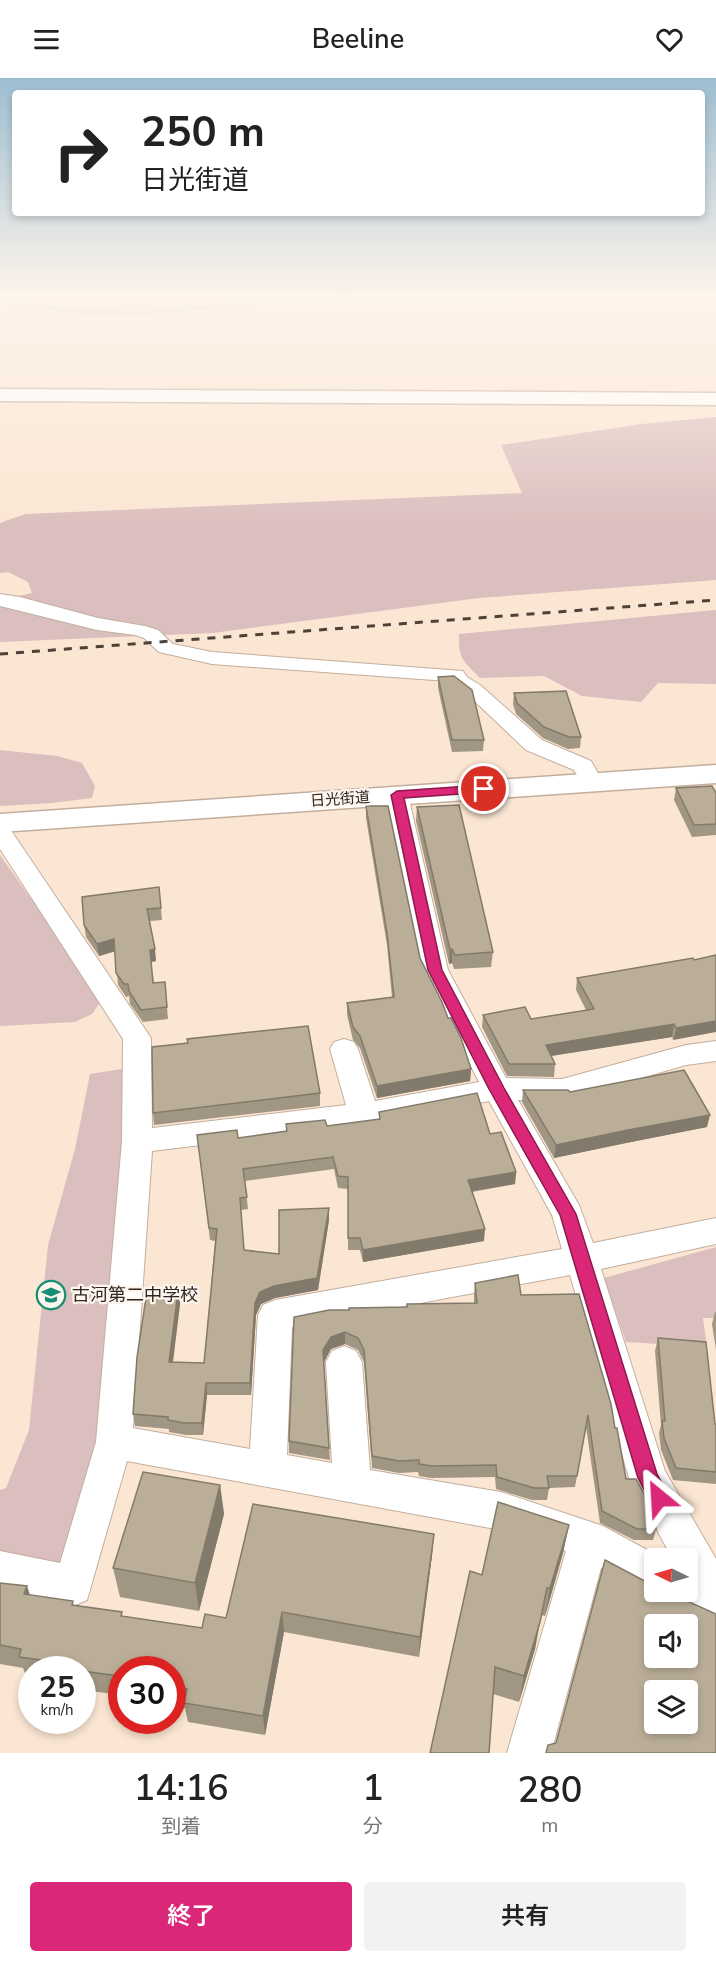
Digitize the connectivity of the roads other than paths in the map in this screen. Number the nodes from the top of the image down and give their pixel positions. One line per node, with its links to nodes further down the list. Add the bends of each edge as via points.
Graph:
1 (0, 395): 2 (main road)
2 (716, 399)
3 (0, 600): 5 (street, via 138,630 151,634 166,648 212,658 456,675 534,745 583,765)
4 (716, 774): 5 (main road, 日光街道)
5 (592, 782): 6 (main road, 日光街道)
6 (397, 795): 7 (main road, 日光街道); 11 (street, via 435,970)
7 (0, 822)
8 (0, 831): 13 (street, via 137,1038)
9 (344, 1049): 12 (street)
10 (716, 1051): 11 (street, via 686,1055 562,1090)
11 (497, 1089): 12 (street); 15 (street, via 568,1214)
12 (364, 1114): 13 (street)
13 (137, 1141): 17 (street)
14 (716, 1231): 15 (street)
15 (582, 1259): 18 (street, via 275,1316); 24 (street, via 648,1478)
16 (344, 1362): 19 (street)
17 (114, 1442): 18 (street); 22 (street, via 73,1586)
18 (268, 1468): 19 (street)
19 (352, 1484): 20 (street, via 501,1511)
20 (589, 1540): 21 (street); 26 (street)
21 (644, 1570)
22 (0, 1571)
23 (698, 1596): 25 (street)
24 (716, 1598)
25 (716, 1604)
26 (529, 1753)

